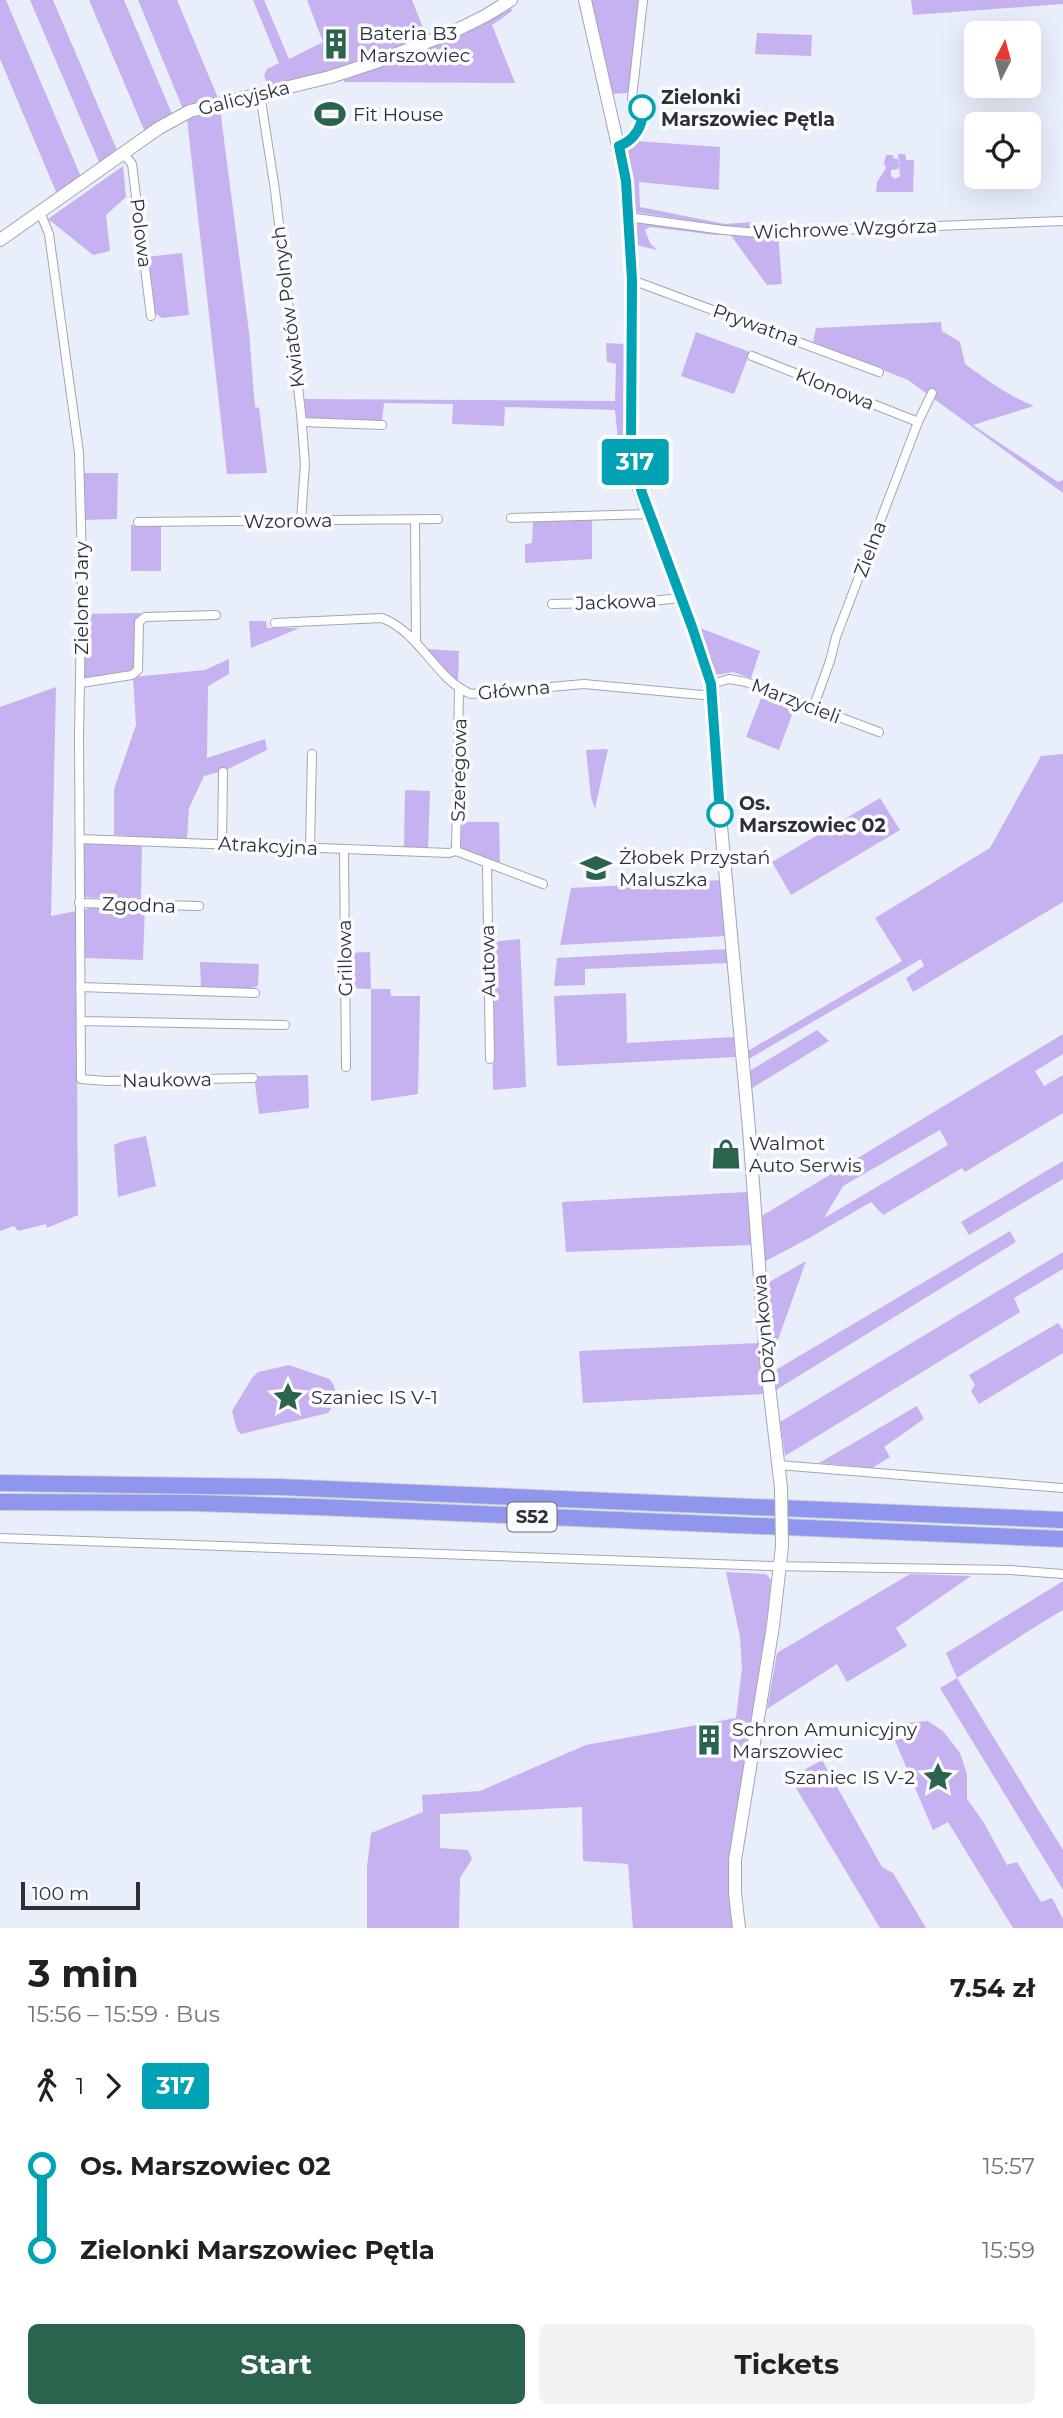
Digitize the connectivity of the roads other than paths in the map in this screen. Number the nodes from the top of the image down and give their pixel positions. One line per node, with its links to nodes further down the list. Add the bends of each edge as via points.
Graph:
1 (511, 0): 4 (street, Galicyjska, via 453,32 376,62)
2 (585, 0): 8 (street, Dożynkowa, via 623,170)
3 (643, 0): 5 (street)
4 (260, 94): 6 (street, Galicyjska, via 190,111); 16 (street, Kwiatów Polnych)
5 (632, 99)
6 (123, 153): 7 (street, Galicyjska); 12 (street, Polowa, via 132,164)
7 (40, 212): 10 (street, Galicyjska); 30 (street, Zielone Jary, via 49,234 79,453)
8 (628, 217): 9 (street, Wichrowe Wzgórza, via 759,233); 11 (street, Dożynkowa)
9 (1063, 221)
10 (0, 240)
11 (632, 280): 14 (street, Prywatna); 19 (street, Dożynkowa, via 631,448)
12 (151, 316)
13 (752, 356): 17 (street, Klonowa)
14 (879, 372)
15 (932, 393): 17 (street, Zielna)
16 (302, 422): 18 (street); 22 (street, Kwiatów Polnych)
17 (918, 422): 33 (street, Zielna)
18 (382, 425)
19 (650, 514): 20 (street); 25 (street, Dożynkowa)
20 (511, 518)
21 (438, 519): 23 (street, Wzorowa)
22 (301, 520): 23 (street, Wzorowa); 24 (street, Wzorowa)
23 (415, 520): 29 (street)
24 (138, 522)
25 (680, 598): 26 (street, Jackowa); 32 (street, Dożynkowa)
26 (552, 604)
27 (216, 615): 30 (street, via 145,617 139,622 138,670 132,675)
28 (275, 623): 29 (street, Główna, via 382,618 397,624)
29 (416, 642): 31 (street, Główna)
30 (81, 683): 37 (street, Zielone Jary)
31 (459, 689): 32 (street, Główna, via 471,694 583,684); 41 (street, Szeregowa)
32 (712, 690): 33 (street, Marzycieli, via 729,679 746,682); 54 (street, Dożynkowa)
33 (813, 708): 34 (street, Marzycieli)
34 (879, 732)
35 (312, 754): 39 (street)
36 (223, 772): 38 (street)
37 (80, 839): 38 (street, Atrakcyjna); 44 (street, Zielone Jary)
38 (222, 844): 39 (street, Atrakcyjna)
39 (310, 848): 40 (street, Atrakcyjna)
40 (344, 850): 41 (street, Atrakcyjna); 51 (street, Grillowa)
41 (456, 851): 42 (street)
42 (487, 864): 43 (street); 50 (street, Autowa)
43 (543, 884)
44 (79, 903): 45 (street, Zgodna); 46 (street, Zielone Jary)
45 (199, 906)
46 (80, 987): 47 (street); 48 (street, Zielone Jary)
47 (255, 993)
48 (82, 1021): 49 (street); 53 (street, Zielone Jary)
49 (285, 1025)
50 (490, 1059)
51 (345, 1067)
52 (253, 1078): 53 (street, Naukowa)
53 (81, 1079)
54 (778, 1465): 56 (street); 61 (street, Dożynkowa, bridge)
55 (0, 1483): 58 (highway, S52, via 279,1487)
56 (1063, 1488)
57 (0, 1502): 60 (highway, S52, via 317,1507)
58 (1063, 1520)
59 (0, 1538): 61 (street)
60 (1063, 1539)
61 (781, 1566): 62 (street); 63 (street, Dożynkowa, via 735,1860)
62 (1063, 1574)
63 (739, 1928)

